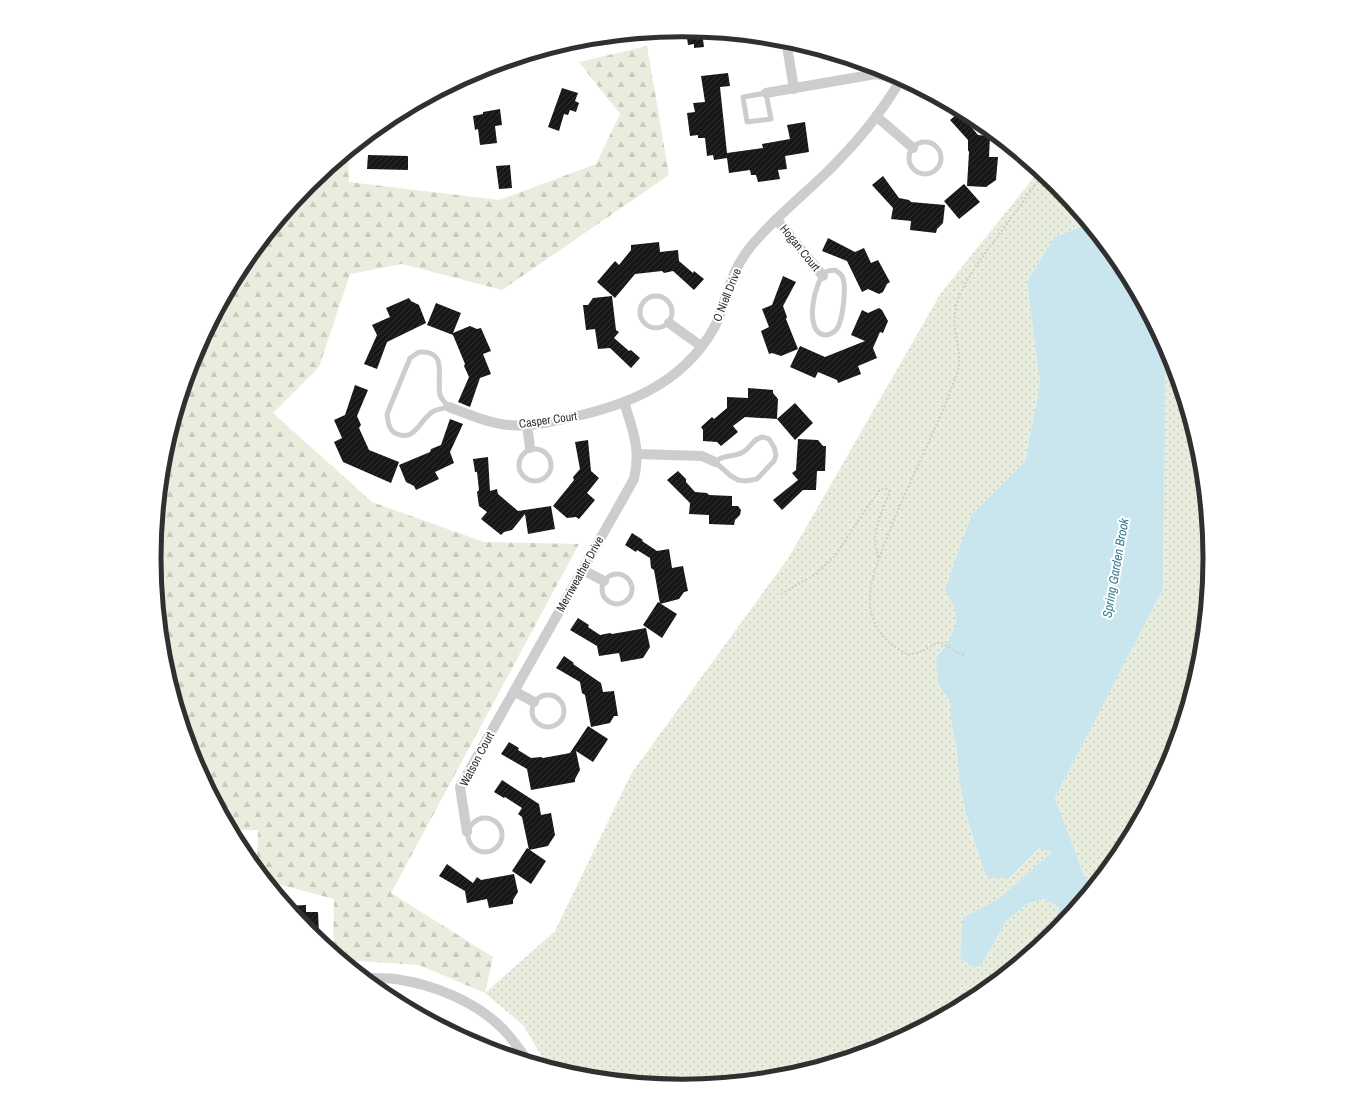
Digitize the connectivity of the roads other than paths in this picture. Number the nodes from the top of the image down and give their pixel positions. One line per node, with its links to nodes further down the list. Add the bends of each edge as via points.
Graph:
1 (787, 48): 4 (street)
2 (875, 74): 4 (street)
3 (897, 84): 6 (street, O Niell Drive)
4 (794, 89): 5 (street)
5 (766, 93): 5 (lane, via 771,119 747,122 743,98)
6 (876, 116): 7 (street); 8 (street, O Niell Drive, via 825,175)
7 (913, 148): 7 (lane, via 909,161 912,169 921,175 935,172 942,161 938,148 929,142 918,143)
8 (776, 220): 9 (street, Hogan Court); 11 (street, O Niell Drive, via 760,235 738,266 714,327)
9 (822, 276): 9 (lane, Hogan Court, via 814,296 812,315 816,330 825,335 836,330 839,324 844,292 843,277 840,273 835,270)
10 (668, 323): 10 (lane, via 672,317 669,302 662,297 646,298 639,313 645,325 655,329); 11 (street)
11 (702, 346): 12 (street, O Niell Drive, via 668,380)
12 (624, 402): 14 (street, Casper Court, via 587,414); 16 (street)
13 (449, 407): 13 (lane, via 443,402 440,394 438,359 424,352 414,354 410,358 387,414 391,429 398,435 407,436 433,412); 14 (street, Casper Court, via 490,422)
14 (527, 425): 15 (street)
15 (530, 448): 15 (lane, via 521,454 518,468 526,479 542,480 550,469 550,459 541,449)
16 (638, 454): 17 (street, via 702,456); 18 (street, Merriweather Drive, via 634,479)
17 (715, 462): 17 (lane, via 738,480 752,481 757,479 774,460 776,450 768,439 763,437 758,438 744,452 723,456)
18 (583, 570): 19 (street); 20 (street, Merriweather Drive)
19 (604, 581): 19 (lane, via 610,576 623,576 631,586 630,596 622,604 611,603 602,593)
20 (514, 691): 21 (street); 22 (street, Watson Court, via 460,787)
21 (534, 702): 21 (lane, via 531,708 537,723 550,728 562,720 564,708 561,700 554,695 546,694)
22 (467, 832): 22 (lane, Watson Court, via 471,846 483,853 498,847 502,834 496,822 480,818 473,822)
23 (374, 978): 24 (street, via 404,980 448,993 484,1014 503,1029)
24 (523, 1054)

